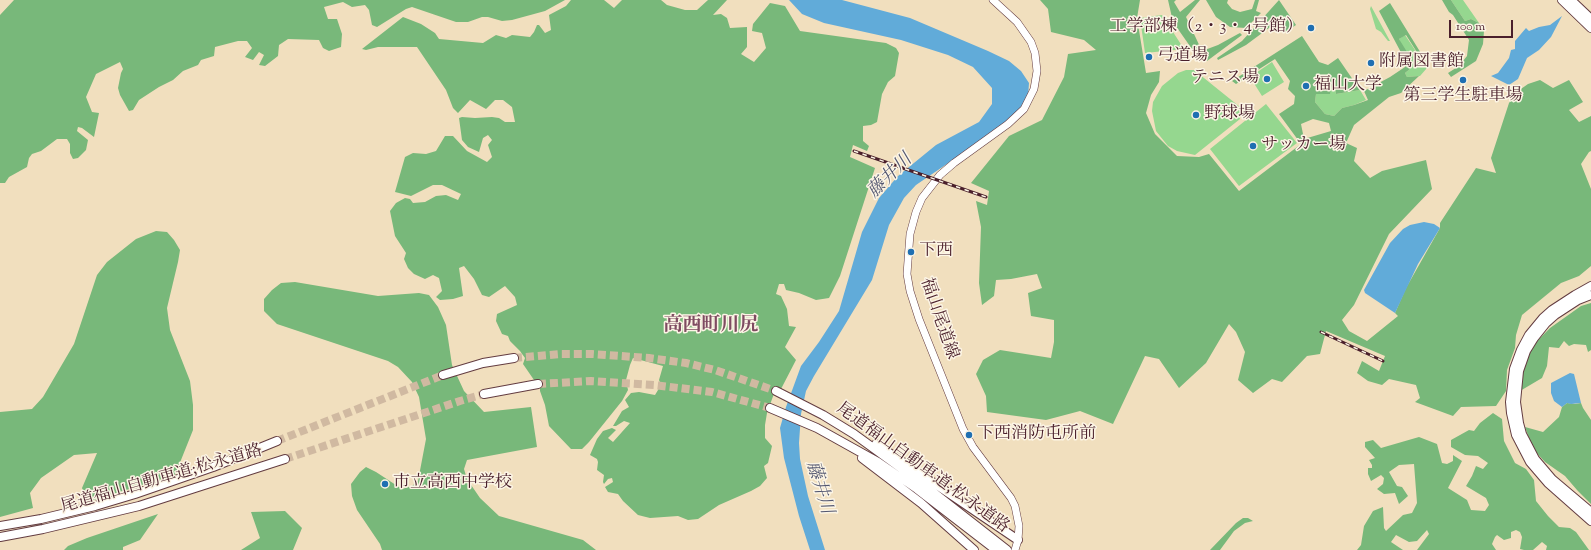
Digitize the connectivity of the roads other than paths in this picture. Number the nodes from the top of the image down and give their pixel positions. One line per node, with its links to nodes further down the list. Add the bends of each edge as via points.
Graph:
1 (993, 0): 23 (main road, 福山尾道線, via 1017,22 1031,42 1037,71 1034,89 1024,109 940,175 922,198 910,234 907,274 919,319 963,429 1015,506 1019,526)
2 (1562, 0): 5 (highway)
3 (1571, 0): 4 (highway)
4 (1591, 19)
5 (1591, 28)
6 (1591, 286): 19 (highway, via 1552,310 1532,331 1516,360 1511,380 1510,402 1516,435 1530,462 1548,483)
7 (1591, 295): 18 (highway, via 1555,315 1534,338 1519,370 1516,402 1522,434 1535,459 1552,479)
8 (514, 358): 9 (highway, via 483,363)
9 (443, 375)
10 (538, 384): 12 (highway)
11 (776, 391): 15 (highway, 尾道福山自動車道;松永道路, via 823,415)
12 (484, 394)
13 (770, 408): 17 (highway, 尾道福山自動車道;松永道路, via 839,440)
14 (277, 441): 20 (highway, 尾道福山自動車道;松永道路, via 135,494 57,515)
15 (885, 452): 22 (highway, 尾道福山自動車道;松永道路); 23 (highway)
16 (286, 459): 21 (highway, 尾道福山自動車道;松永道路, via 139,506)
17 (877, 465): 22 (highway, 尾道福山自動車道;松永道路, via 917,489); 24 (highway)
18 (1591, 512)
19 (1591, 521)
20 (0, 526)
21 (0, 537)
22 (985, 537): 25 (highway, 尾道福山自動車道;松永道路); 26 (highway, 尾道福山自動車道;松永道路)
23 (1018, 540): 27 (main road, 福山尾道線)
24 (974, 550)
25 (996, 550)
26 (1007, 550)
27 (1015, 550)

